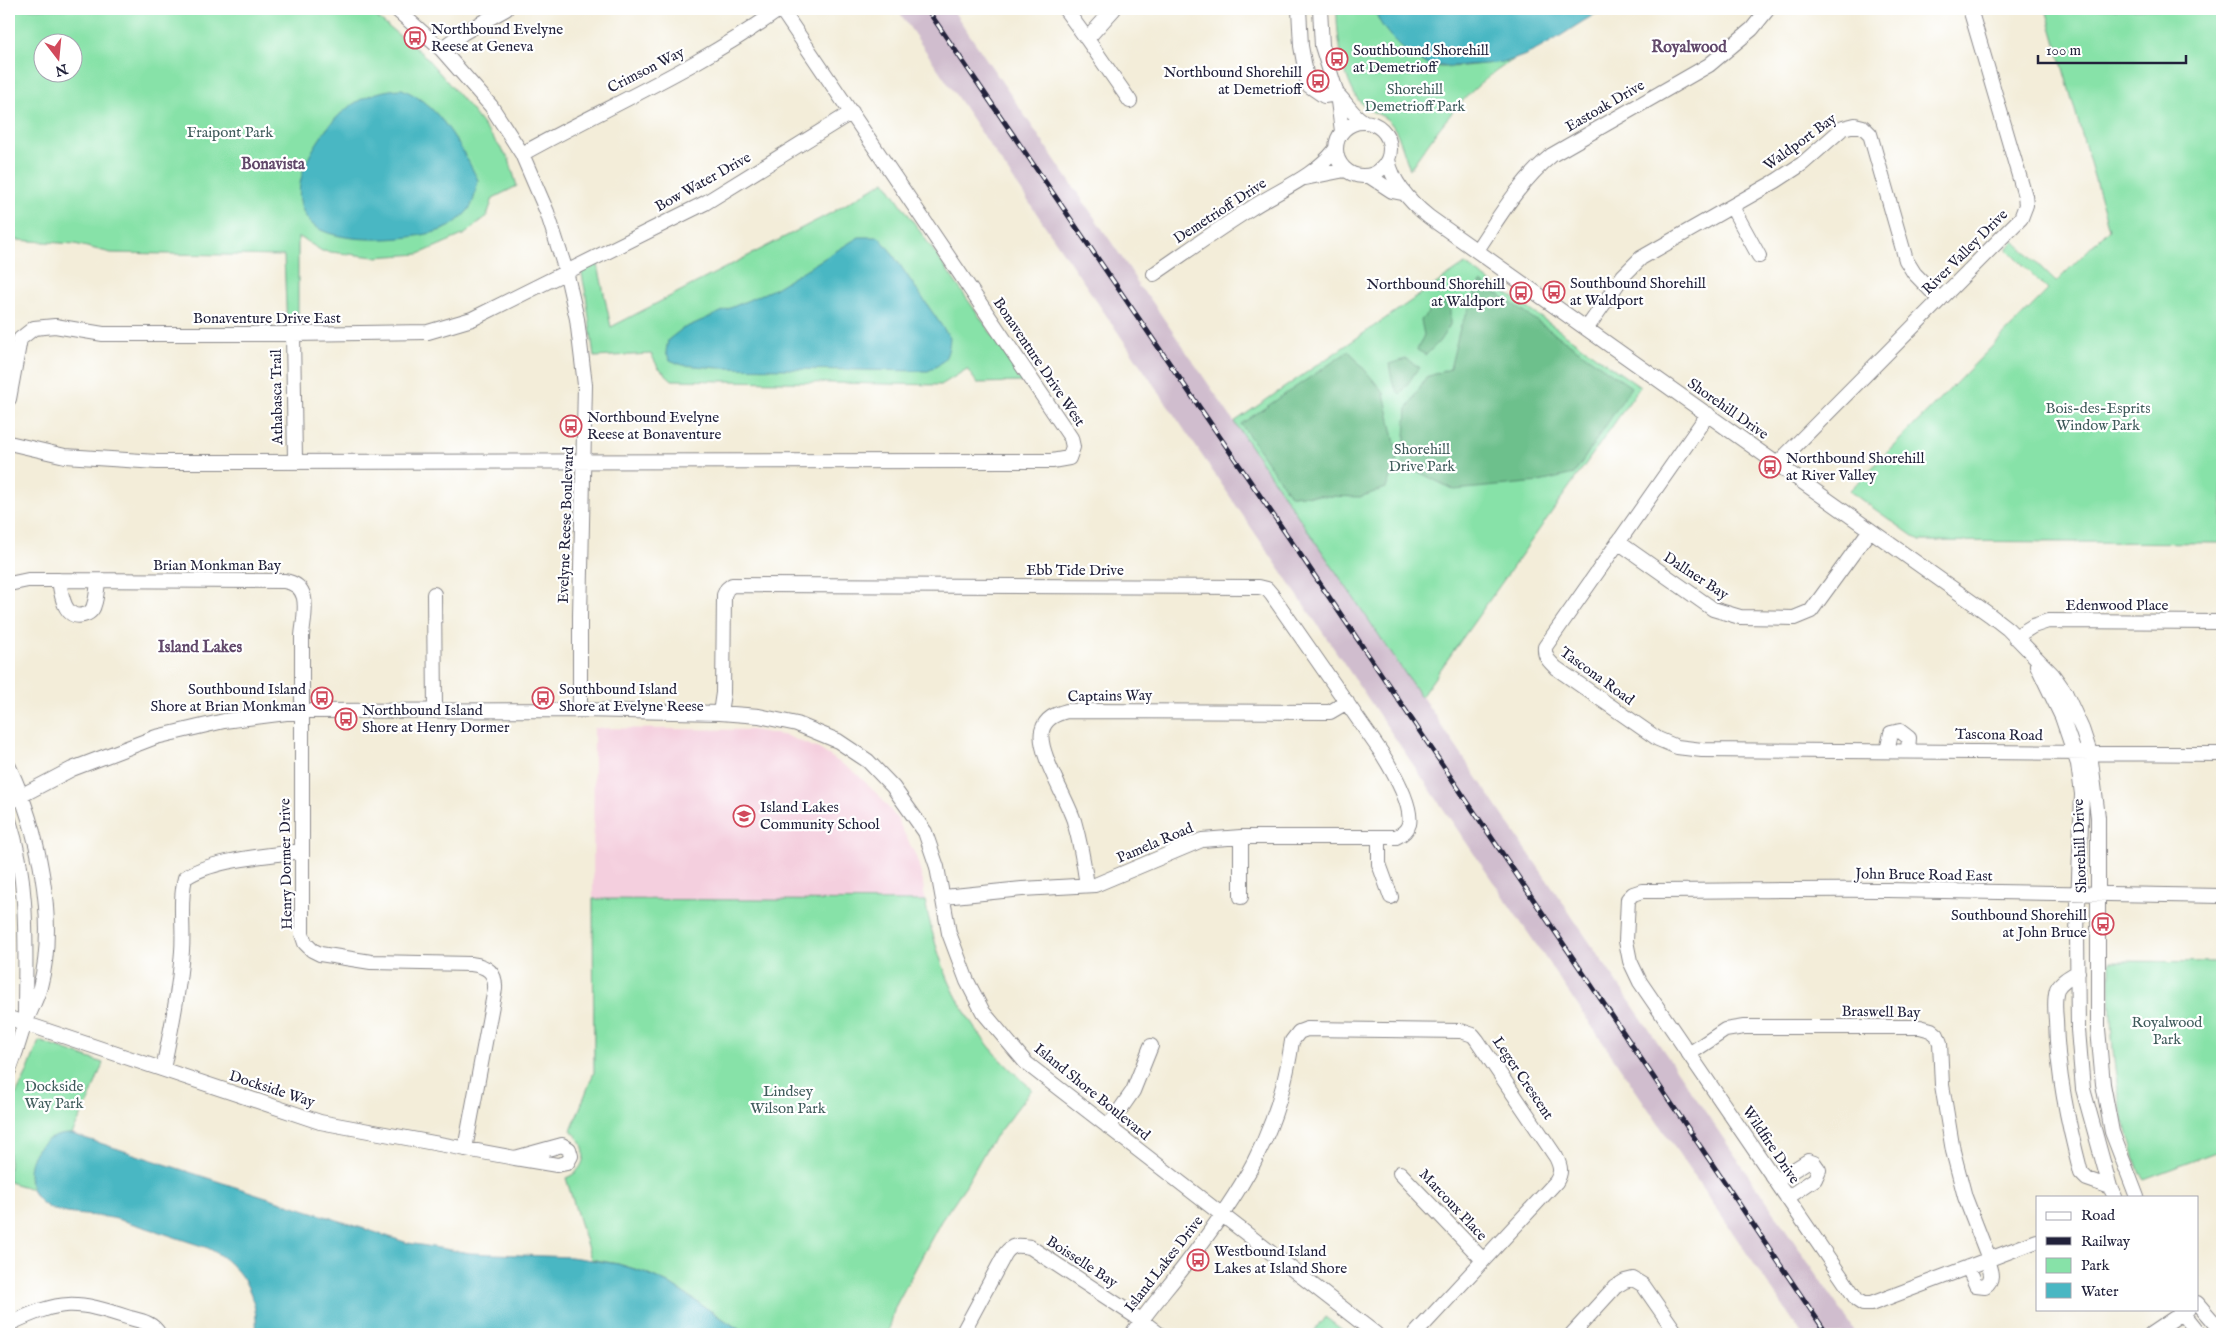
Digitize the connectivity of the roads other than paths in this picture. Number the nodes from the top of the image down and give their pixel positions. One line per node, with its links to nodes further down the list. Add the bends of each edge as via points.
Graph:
1 (396, 9): 11 (street, Evelyne Reese Boulevard)
2 (506, 9): 11 (street)
3 (781, 9): 14 (street, Bonaventure Drive West); 18 (street, Crimson Way, via 697,62)
4 (1065, 9): 10 (street)
5 (1114, 9): 10 (street)
6 (1300, 9): 12 (street, via 1301,46 1308,85 1324,96)
7 (1320, 9): 12 (street, Shorehill Drive, via 1322,46)
8 (1768, 9): 25 (street, Eastoak Drive, via 1752,29 1709,64 1552,155 1525,181)
9 (1970, 9): 29 (street, River Valley Drive, via 2026,205 2022,218)
10 (1087, 39): 13 (street)
11 (440, 49): 18 (street, Evelyne Reese Boulevard, via 490,106)
12 (1337, 94): 15 (street, Shorehill Drive); 16 (street, Shorehill Drive)
13 (1130, 101)
14 (852, 112): 27 (street, Bow Water Drive, via 705,203); 36 (street, Bonaventure Drive West, via 1071,438 1073,447 1069,458 1052,461)
15 (1363, 122): 16 (street, via 1353,123); 19 (street, Shorehill Drive, via 1372,123 1384,132 1390,146)
16 (1342, 131): 17 (street, Shorehill Drive)
17 (1336, 150): 20 (street, via 1337,159); 22 (street, Demetrioff Drive)
18 (522, 154): 27 (street, Evelyne Reese Boulevard, via 547,212)
19 (1388, 160): 21 (street, via 1380,170); 23 (street, Shorehill Drive)
20 (1345, 170): 21 (street, Shorehill Drive); 22 (street, Demetrioff Drive)
21 (1368, 176): 23 (street, Shorehill Drive, via 1392,191)
22 (1306, 178): 28 (street, Demetrioff Drive, via 1237,217)
23 (1402, 192): 25 (street, Shorehill Drive, via 1428,217)
24 (1732, 207): 26 (street); 29 (street, Waldport Bay, via 1802,164 1843,128 1855,124 1863,127 1870,134 1906,260); 30 (street, Waldport Bay, via 1641,258 1623,276)
25 (1477, 250): 30 (street, Shorehill Drive)
26 (1759, 256)
27 (566, 271): 31 (street, Bonaventure Drive East, via 472,319 428,332); 36 (street, Evelyne Reese Boulevard, via 577,319 585,385)
28 (1154, 274)
29 (1940, 300): 37 (street, River Valley Drive)
30 (1587, 328): 33 (street, Shorehill Drive)
31 (293, 334): 32 (street, Bonaventure Drive East, via 104,334 55,326 34,328 20,339); 35 (street, Athabasca Trail)
32 (9, 399)
33 (1708, 414): 37 (street, Shorehill Drive); 39 (street, Tascona Road)
34 (9, 443): 35 (street, via 65,456 156,462)
35 (295, 460): 36 (street)
36 (584, 460): 49 (street, Evelyne Reese Boulevard)
37 (1777, 464): 38 (street, Shorehill Drive)
38 (1870, 530): 39 (street, Dallner Bay, via 1811,611 1794,618 1740,617 1713,609); 45 (street, Shorehill Drive, via 1990,615)
39 (1618, 542): 52 (street, Tascona Road, via 1548,640 1545,654 1556,668 1658,739 1677,747 1702,750)
40 (59, 580): 41 (street, Brian Monkman Bay); 41 (street, via 67,608 78,616 90,612 94,606); 42 (street, Brian Monkman Bay)
41 (98, 581): 50 (street, Brian Monkman Bay, via 294,582 301,588 304,598)
42 (9, 584)
43 (434, 594): 48 (street)
44 (2222, 622): 45 (street, Edenwood Place, via 2048,621)
45 (2015, 637): 46 (street, Shorehill Drive)
46 (2033, 656): 54 (street, Shorehill Drive, via 2053,695); 55 (street, Shorehill Drive, via 2065,692)
47 (1346, 702): 51 (street, Ebb Tide Drive, via 1272,595 1259,587 744,584 732,585 724,595); 61 (street, Ebb Tide Drive, via 1396,780 1408,811); 65 (street, Captains Way, via 1330,712 1076,710 1048,719 1042,731 1042,746 1074,819)
48 (435, 710): 49 (street, Island Shore Boulevard); 50 (street, Island Shore Boulevard)
49 (580, 710): 51 (street, Island Shore Boulevard)
50 (302, 711): 58 (street, Island Shore Boulevard, via 224,721 156,737 72,769); 64 (street, Henry Dormer Drive)
51 (720, 713): 69 (street, Island Shore Boulevard, via 798,724 838,741 868,761 893,787 925,832)
52 (1886, 750): 53 (street, Tascona Road); 53 (street, via 1891,733 1900,731 1909,738)
53 (1908, 750): 54 (street, Tascona Road)
54 (2075, 753): 55 (street, Tascona Road); 66 (street, Shorehill Drive, via 2082,794)
55 (2090, 753): 56 (street, Tascona Road); 67 (street, Shorehill Drive, via 2098,817)
56 (2222, 754)
57 (9, 767): 58 (street)
58 (22, 795): 59 (street, Island Shore Boulevard); 75 (street, via 37,848 45,897 46,930 40,986)
59 (9, 802)
60 (9, 820): 75 (street, via 17,843 23,892)
61 (1407, 829): 63 (street, Pamela Road, via 1396,838)
62 (1241, 837): 63 (street, Pamela Road); 65 (street, Pamela Road, via 1202,840 1104,882); 70 (street)
63 (1379, 838): 71 (street, via 1379,864)
64 (302, 852): 79 (street, via 238,861 195,871 185,878 178,993); 81 (street, Henry Dormer Drive, via 302,934 305,944 312,950 371,962 471,964 482,966 494,975 495,989)
65 (1087, 885): 69 (street, Pamela Road)
66 (2079, 895): 67 (street, John Bruce Road East); 72 (street, John Bruce Road East, via 1889,890 1642,891); 73 (street, Shorehill Drive)
67 (2098, 896): 68 (street, John Bruce Road East); 86 (street, Shorehill Drive, via 2098,1029 2103,1084 2112,1132)
68 (2222, 896)
69 (944, 897): 80 (street, Island Shore Boulevard, via 956,954 983,1012 1026,1063)
70 (1241, 897)
71 (1391, 898)
72 (1628, 898): 77 (street, Wildfire Drive, via 1626,941 1630,961 1640,982)
73 (2078, 972): 85 (street, Shorehill Drive, via 2083,1089); 85 (street, Shorehill Drive, via 2058,988 2055,999 2060,1071 2081,1173)
74 (9, 1018): 75 (street, Dockside Way)
75 (25, 1024): 78 (street); 79 (street, Dockside Way)
76 (1151, 1046): 80 (street, via 1132,1091)
77 (1689, 1054): 84 (street, Wildfire Drive); 91 (street, Braswell Bay, via 1725,1030 1744,1026 1920,1027 1930,1030 1940,1043 1942,1085 1953,1151 1965,1197)
78 (9, 1070)
79 (163, 1070): 81 (street, Dockside Way, via 320,1122)
80 (1108, 1127): 88 (street, Island Shore Boulevard)
81 (465, 1149): 82 (street, Dockside Way)
82 (514, 1158)
83 (1400, 1173): 90 (street, Marcoux Place)
84 (1776, 1181): 87 (street, Wildfire Drive); 87 (street, via 1804,1163 1817,1166 1819,1170 1815,1179)
85 (2112, 1192)
86 (2137, 1196)
87 (1787, 1198): 92 (street, Wildfire Drive, via 1857,1300 1863,1304 1871,1304)
88 (1223, 1215): 90 (street, Leger Crescent, via 1256,1161 1271,1126 1284,1088 1292,1041 1299,1032 1307,1029 1461,1031 1477,1040 1561,1169 1556,1182); 95 (street, Island Lakes Drive); 102 (street, Island Shore Boulevard)
89 (2036, 1241): 91 (street, Wildfire Drive)
90 (1482, 1260): 103 (street, Leger Crescent)
91 (1988, 1260): 92 (street, Wildfire Drive); 92 (street, via 1991,1274 1985,1286 1976,1285)
92 (1968, 1267)
93 (2198, 1304): 97 (street)
94 (2183, 1311): 106 (street); 107 (street)
95 (1141, 1320): 99 (street, Boisselle Bay, via 1030,1247 1017,1244 1005,1254); 100 (street, Island Lakes Drive); 101 (street)
96 (9, 1324): 98 (street, via 57,1305 82,1304 152,1325)
97 (2222, 1332)
98 (159, 1334)
99 (962, 1334)
100 (1132, 1334)
101 (1159, 1334)
102 (1376, 1334)
103 (1415, 1334)
104 (1572, 1334): 105 (street, via 1615,1287 1633,1279 1643,1285)
105 (1677, 1334)
106 (2151, 1334)
107 (2199, 1334)

